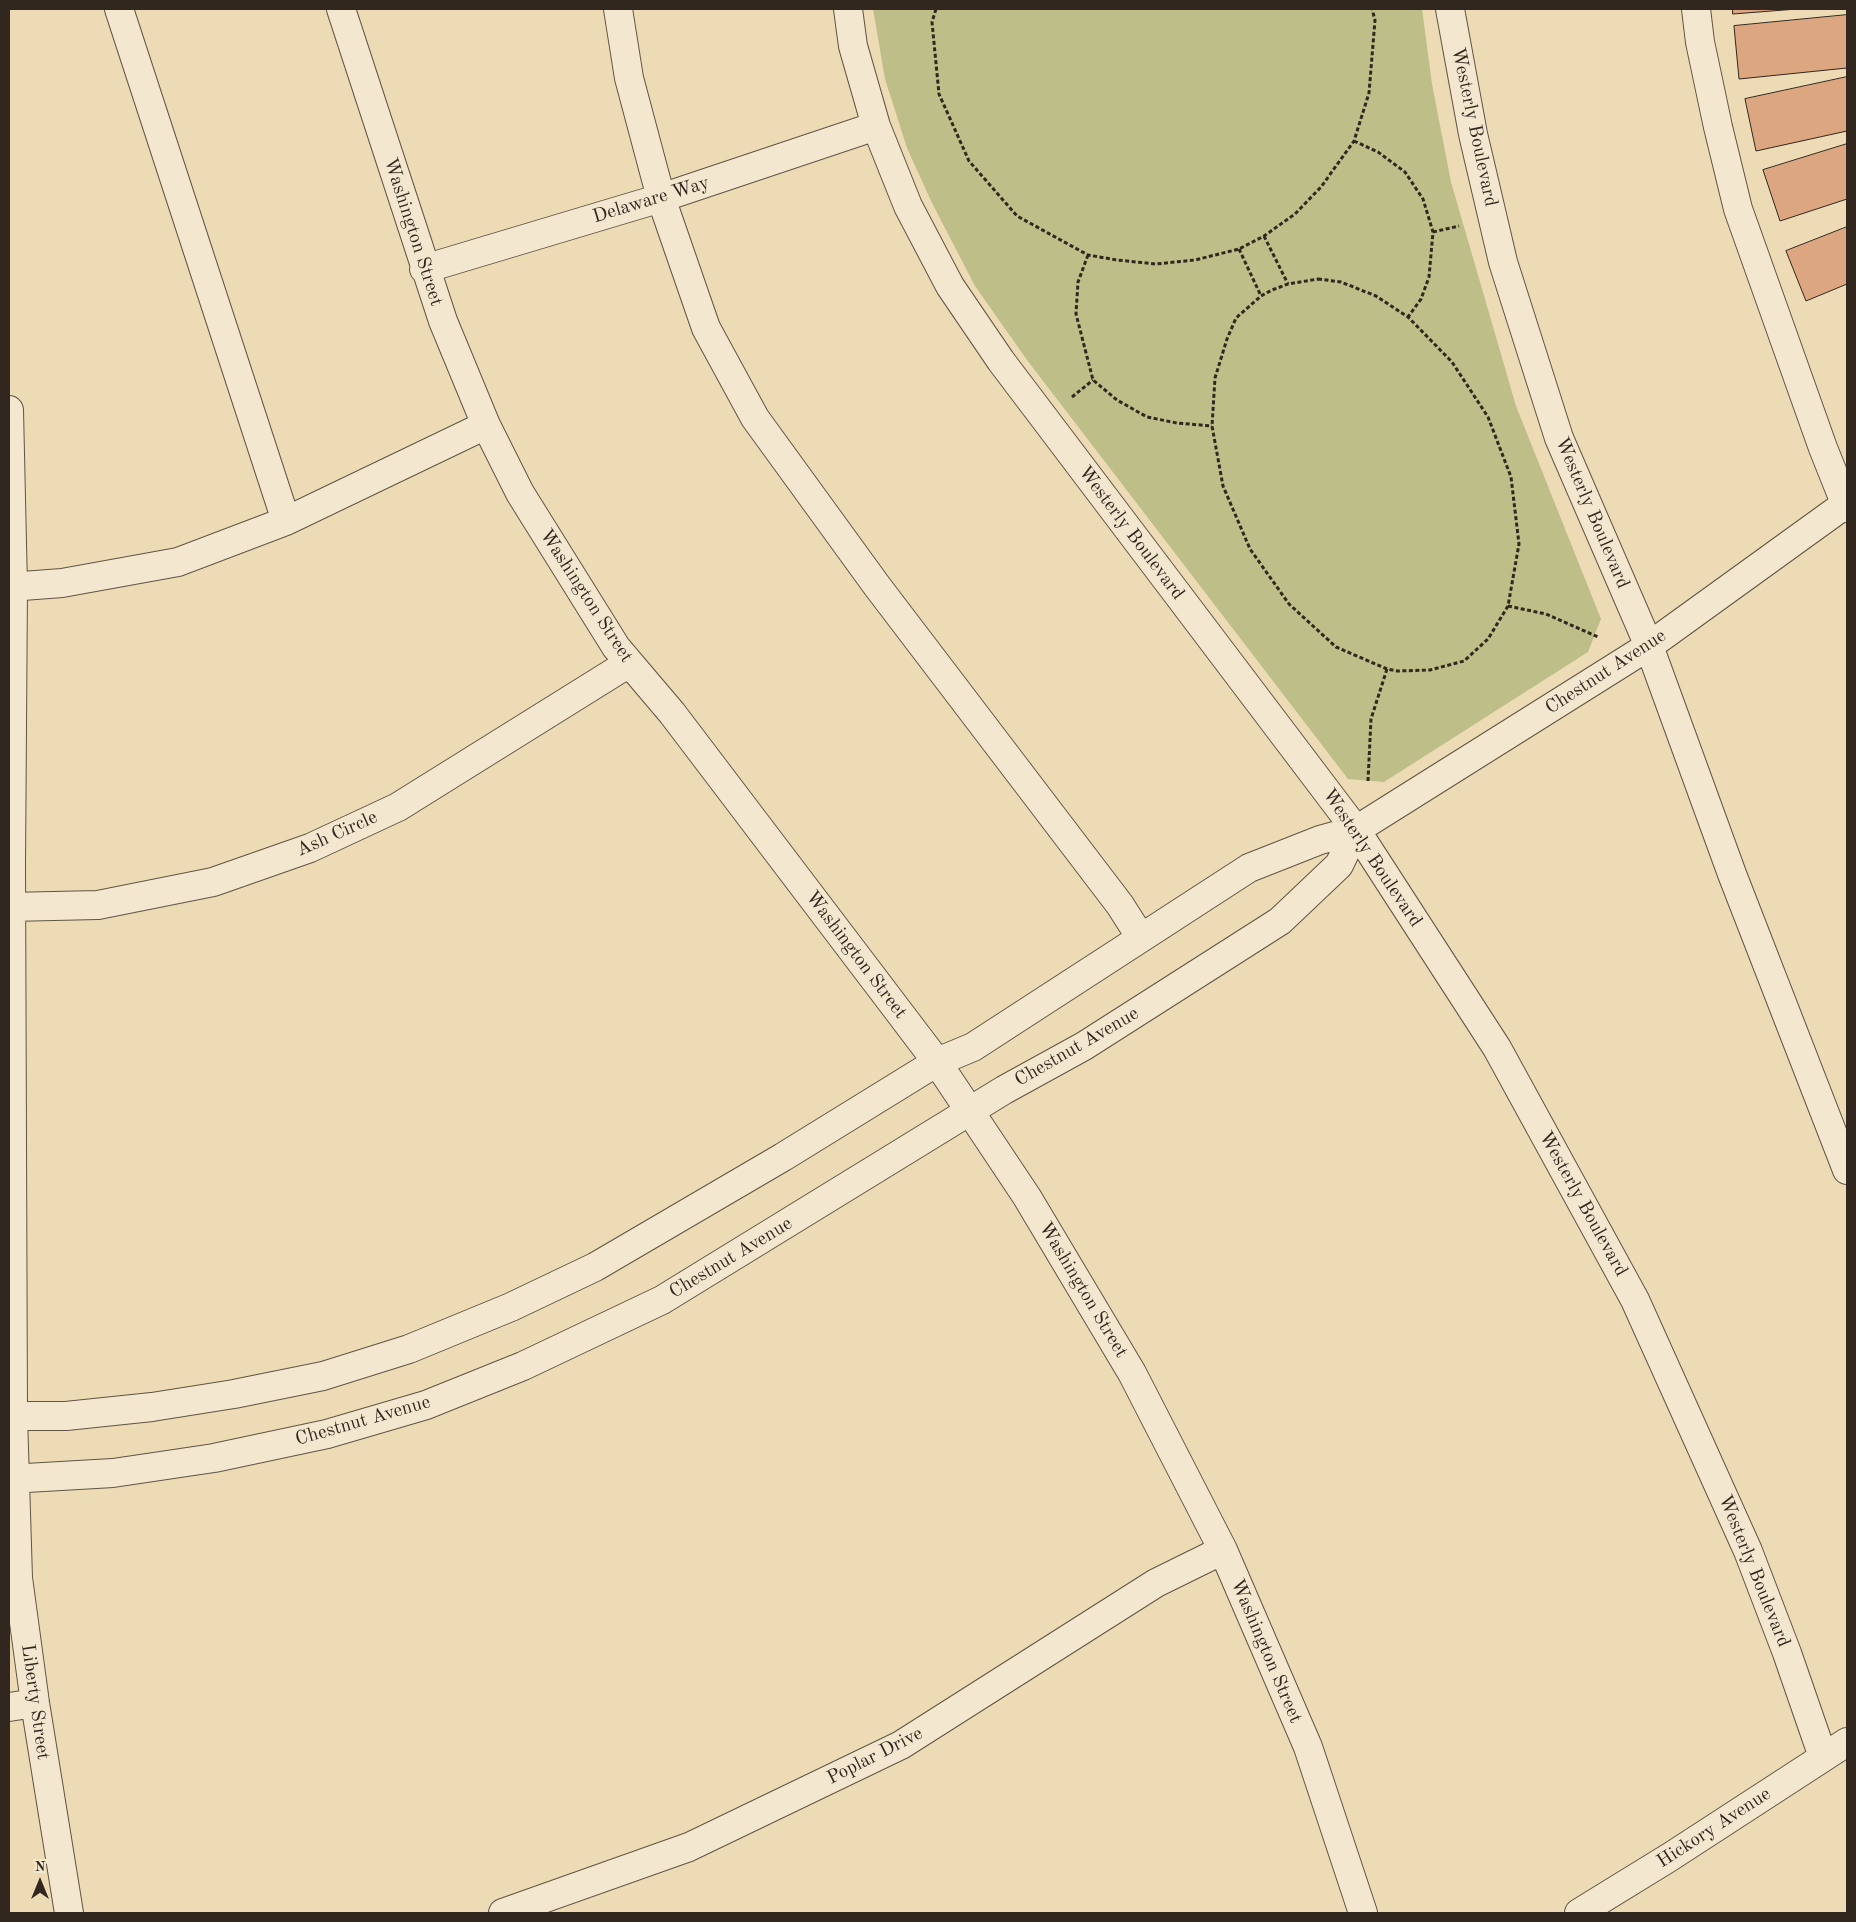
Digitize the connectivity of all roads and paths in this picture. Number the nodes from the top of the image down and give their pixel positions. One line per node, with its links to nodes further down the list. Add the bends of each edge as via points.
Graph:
1 (119, 9): 27 (street)
2 (341, 9): 17 (street, Washington Street)
3 (618, 9): 11 (street, via 629,78)
4 (848, 9): 9 (street, Westerly Boulevard, via 853,46)
5 (936, 9): 16 (path, via 932,22 939,94 969,161 1017,216)
6 (1372, 9): 10 (path, via 1375,20 1369,93)
7 (1450, 9): 31 (street, Westerly Boulevard, via 1473,134 1503,262 1559,438)
8 (1696, 9): 26 (street, via 1700,42 1738,209 1823,448)
9 (876, 126): 11 (street, Delaware Way); 35 (street, Westerly Boulevard, via 908,206 950,286 1000,362)
10 (1354, 141): 13 (path, via 1378,152 1405,172 1423,199); 14 (path, via 1321,187 1295,214)
11 (661, 198): 17 (street, Delaware Way); 37 (street, via 706,328 755,418 877,586 1120,905)
12 (1465, 225): 13 (path)
13 (1433, 232): 20 (path, via 1429,277 1421,299)
14 (1264, 236): 15 (path); 18 (path)
15 (1239, 249): 16 (path, via 1195,260 1156,264); 19 (path)
16 (1088, 255): 21 (path, via 1078,282 1076,314)
17 (424, 269): 24 (street, Washington Street)
18 (1288, 284): 19 (path); 20 (path, via 1318,279 1342,282 1376,296)
19 (1261, 296): 25 (path, via 1236,318 1226,340 1214,378)
20 (1408, 318): 29 (path, via 1452,362 1488,416 1511,477 1519,544)
21 (1093, 380): 22 (path); 25 (path, via 1116,400 1147,417)
22 (1070, 398)
23 (9, 410): 28 (street, Liberty Street)
24 (486, 425): 27 (street); 32 (street, Washington Street, via 520,493)
25 (1212, 426): 33 (path, via 1223,486 1246,540 1289,604 1336,647)
26 (1847, 505): 31 (street, Chestnut Avenue)
27 (286, 522): 28 (street, via 178,562 62,583)
28 (11, 587): 36 (street, Liberty Street)
29 (1508, 606): 30 (path, via 1546,614); 33 (path, via 1488,639 1464,661 1430,670)
30 (1598, 637)
31 (1649, 646): 35 (street, Chestnut Avenue); 40 (street, Westerly Boulevard, via 1732,874)
32 (629, 663): 36 (street, Ash Circle, via 398,807 310,848 213,882 98,906); 38 (street, Washington Street, via 672,713)
33 (1387, 669): 34 (path, via 1371,719)
34 (1368, 790)
35 (1356, 830): 37 (street, Chestnut Avenue, via 1320,840 1249,868); 39 (street, Chestnut Avenue, via 1339,865 1280,921 1084,1046); 47 (street, Westerly Boulevard, via 1497,1048 1635,1300 1748,1551 1788,1653)
36 (10, 907): 41 (street, Liberty Street)
37 (1141, 938): 38 (street, Chestnut Avenue, via 973,1047)
38 (937, 1062): 39 (street, Washington Street); 42 (street, Chestnut Avenue, via 595,1267 511,1307 409,1349 323,1376 234,1394 66,1416)
39 (972, 1111): 43 (street, Chestnut Avenue, via 662,1300 523,1366 426,1405 327,1434 214,1458 113,1473); 44 (street, Washington Street, via 1132,1373)
40 (1847, 1170)
41 (11, 1197): 42 (street, Liberty Street)
42 (11, 1416): 43 (street, Liberty Street)
43 (12, 1479): 45 (street, Liberty Street)
44 (1223, 1550): 49 (street, Poplar Drive, via 1156,1584 901,1745 689,1847); 50 (street, Washington Street, via 1308,1747)
45 (22, 1705): 48 (street, Liberty Street)
46 (1847, 1742): 47 (street, Hickory Avenue)
47 (1823, 1757): 51 (street, Hickory Avenue)
48 (69, 1913)
49 (503, 1913)
50 (1363, 1913)
51 (1579, 1913)

